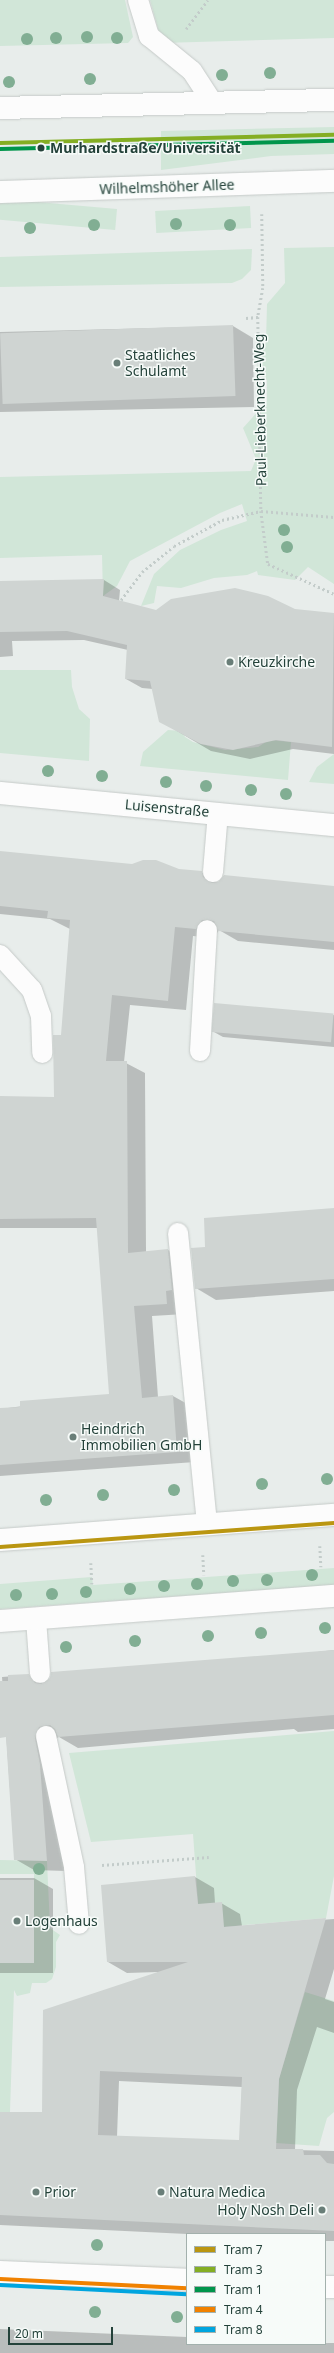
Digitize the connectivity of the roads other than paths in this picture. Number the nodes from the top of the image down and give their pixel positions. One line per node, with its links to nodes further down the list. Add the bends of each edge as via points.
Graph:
1 (138, 0): 3 (lane, via 149,36 192,71)
2 (334, 100): 3 (street)
3 (212, 102): 4 (street)
4 (0, 108)
5 (334, 181): 6 (street, Wilhelmshöher Allee)
6 (0, 192)
7 (0, 792): 8 (street, Luisenstraße)
8 (218, 813): 9 (street, Luisenstraße); 10 (lane)
9 (334, 825)
10 (213, 872)
11 (207, 930): 13 (lane)
12 (0, 956): 14 (lane, via 32,990 41,1016)
13 (200, 1051)
14 (42, 1053)
15 (178, 1233): 17 (lane)
16 (334, 1515): 17 (street)
17 (208, 1525): 18 (street)
18 (0, 1540)
19 (334, 1596): 20 (street)
20 (36, 1618): 21 (street); 22 (lane)
21 (0, 1621)
22 (40, 1673)
23 (46, 1736): 24 (lane, via 74,1867)
24 (79, 1924)
25 (0, 2272): 26 (street)
26 (186, 2280)

